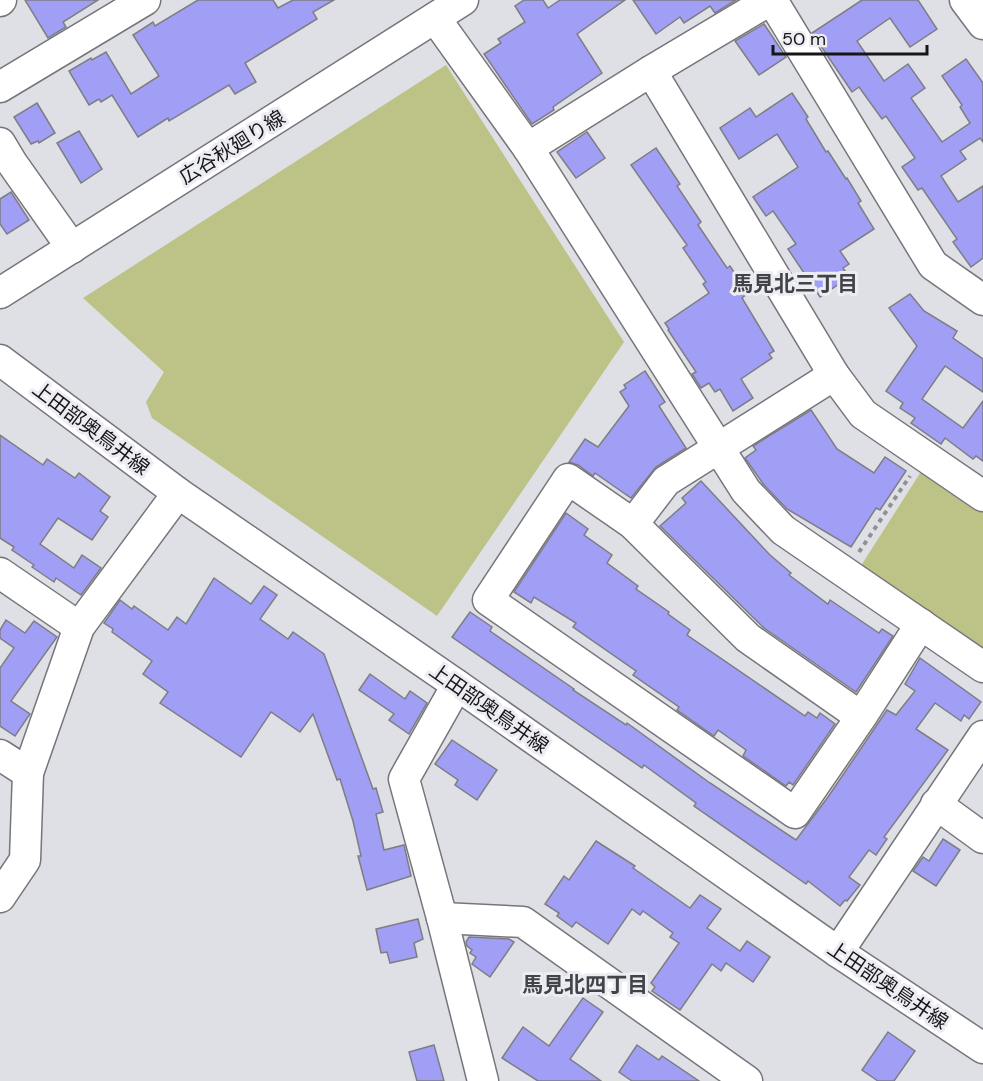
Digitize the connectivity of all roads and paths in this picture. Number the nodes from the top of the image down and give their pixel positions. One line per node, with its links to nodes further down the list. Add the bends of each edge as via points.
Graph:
1 (145, 0): 8 (street)
2 (463, 0): 5 (street, 広谷秋廻り線)
3 (771, 0): 7 (street); 13 (street, via 933,265)
4 (965, 0): 6 (street)
5 (435, 18): 9 (street); 11 (street, 広谷秋廻り線)
6 (983, 24)
7 (651, 71): 9 (street); 15 (street)
8 (0, 87)
9 (528, 148): 16 (street)
10 (4, 159): 11 (street)
11 (72, 248): 12 (street, 広谷秋廻り線)
12 (0, 294)
13 (983, 300)
14 (0, 360): 18 (street, 上田部奥鳥井線)
15 (834, 375): 16 (street); 17 (street, via 863,414)
16 (716, 448): 20 (street, via 666,482); 22 (street, via 746,491 783,530)
17 (923, 455): 19 (street); 22 (path)
18 (178, 493): 24 (street); 26 (street, 上田部奥鳥井線)
19 (983, 496)
20 (633, 524): 27 (street, via 747,638); 27 (street, via 568,479 488,600 795,813)
21 (0, 573): 24 (street)
22 (846, 573): 23 (street)
23 (921, 624): 25 (street); 27 (street)
24 (79, 627): 30 (street)
25 (983, 667)
26 (457, 685): 34 (street, via 404,779); 35 (street, 上田部奥鳥井線)
27 (861, 717)
28 (983, 736): 31 (street)
29 (0, 755): 30 (street)
30 (28, 773): 33 (street, via 25,860)
31 (936, 804): 32 (street); 35 (street)
32 (983, 838)
33 (0, 897)
34 (442, 918): 37 (street); 38 (street, via 523,922)
35 (837, 952): 36 (street, 上田部奥鳥井線)
36 (983, 1048)
37 (486, 1078)
38 (747, 1081)

